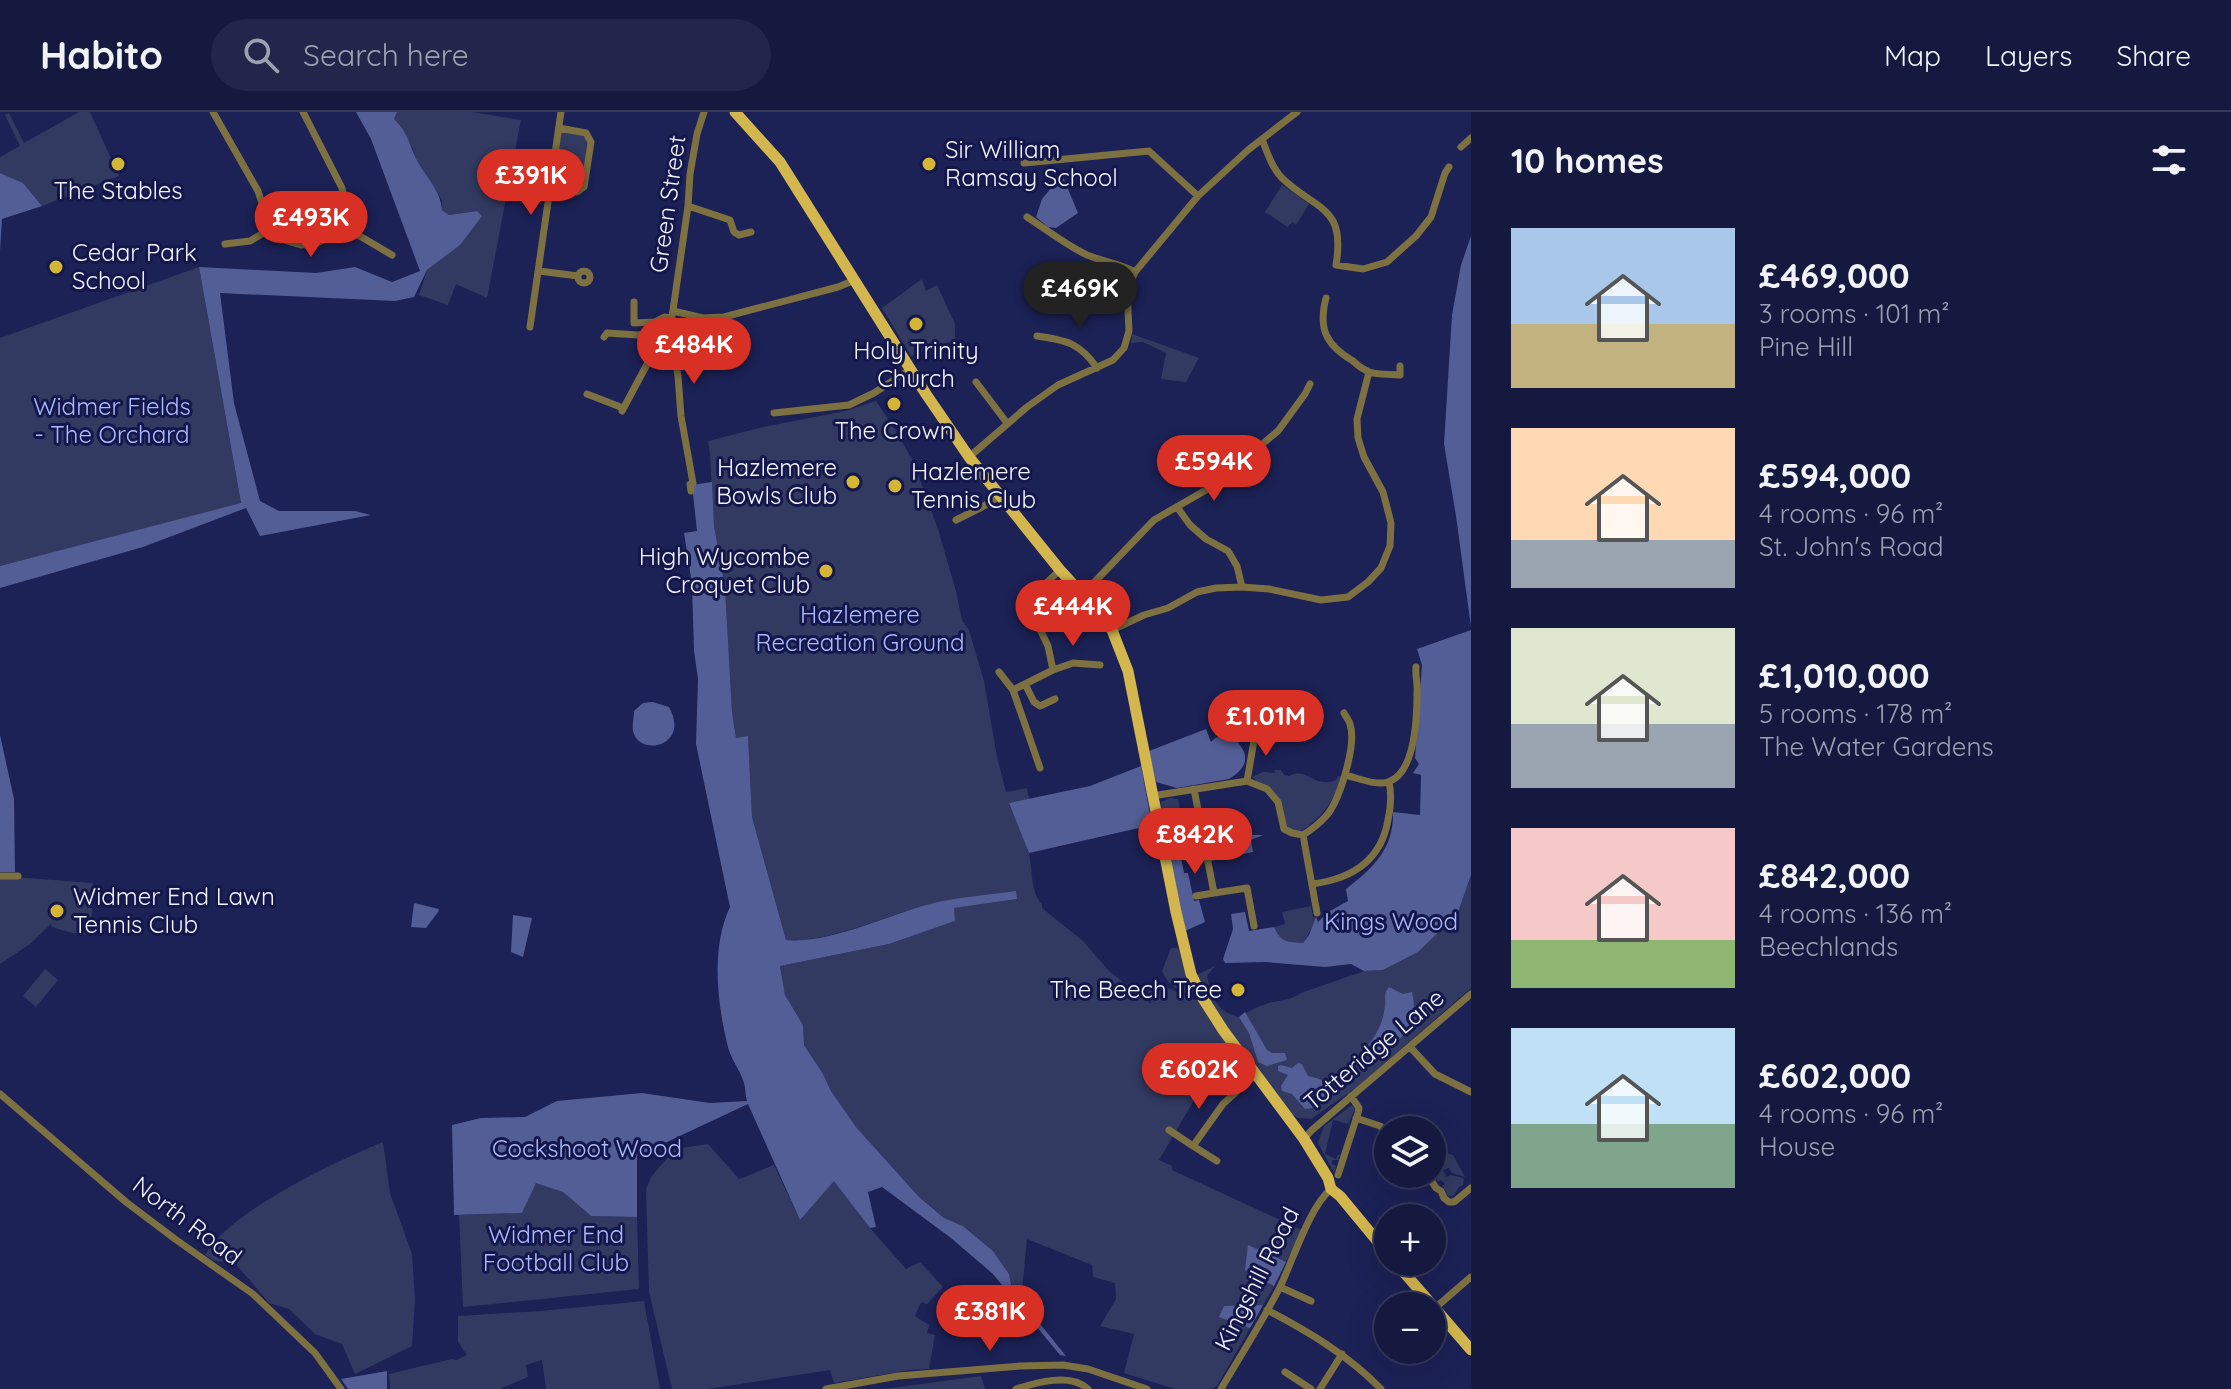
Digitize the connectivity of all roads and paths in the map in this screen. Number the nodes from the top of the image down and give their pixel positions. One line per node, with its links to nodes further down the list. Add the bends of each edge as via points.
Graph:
1 (213, 112): 18 (street, via 258,191)
2 (303, 112): 17 (street, via 342,188)
3 (561, 112): 7 (street)
4 (704, 112): 15 (street, Green Street)
5 (735, 112): 25 (main road, via 780,162)
6 (1297, 112): 9 (street)
7 (559, 128): 13 (street); 13 (street, via 586,133 591,142 584,187 577,192)
8 (1471, 138): 10 (street)
9 (1262, 139): 12 (street, via 1282,178 1326,210 1335,224 1336,265 1363,269 1387,262 1431,217); 14 (street)
10 (1461, 147)
11 (1024, 163): 14 (street, via 1149,151)
12 (1449, 167)
13 (550, 188): 22 (street)
14 (1198, 196): 23 (street)
15 (688, 206): 19 (street, via 731,216 739,235); 28 (street, Green Street)
16 (1027, 217): 23 (street, via 1082,252)
17 (341, 225): 18 (street, via 317,243 301,245); 21 (street)
18 (270, 229): 20 (street, via 250,241)
19 (751, 232)
20 (225, 244)
21 (392, 255)
22 (539, 271): 24 (street); 29 (street)
23 (1135, 272): 34 (street, via 1127,290 1129,331 1124,348)
24 (578, 276)
25 (855, 280): 28 (street, via 724,317); 35 (main road)
26 (1326, 298): 36 (street, via 1323,326 1330,343)
27 (634, 302): 28 (street, via 634,323)
28 (673, 314): 30 (street, Green Street)
29 (530, 327)
30 (670, 330): 32 (street, via 638,335 619,331); 39 (street, via 622,410); 43 (street, Green Street)
31 (1037, 336): 34 (street, via 1074,344)
32 (604, 337)
33 (1400, 366): 36 (street, via 1400,375)
34 (1097, 368): 41 (street, via 1058,385)
35 (911, 369): 40 (street, via 849,405); 42 (main road)
36 (1369, 372): 50 (street, via 1357,419 1358,438 1391,523 1390,546 1381,568 1348,597 1321,600)
37 (976, 382): 41 (street)
38 (1310, 384): 47 (street, via 1278,431)
39 (587, 394)
40 (774, 413)
41 (1007, 423): 42 (street)
42 (969, 457): 46 (main road)
43 (692, 480): 44 (street); 45 (street, Green Street)
44 (682, 481)
45 (691, 491)
46 (1000, 496): 48 (street); 49 (main road)
47 (1177, 507): 50 (street, via 1206,539 1228,551); 51 (street, via 1154,520)
48 (956, 520)
49 (1060, 570): 51 (main road); 55 (street, via 1040,589 1034,605)
50 (1242, 587): 52 (street, via 1197,592)
51 (1082, 595): 52 (main road)
52 (1112, 630): 69 (main road, via 1128,671)
53 (1100, 665): 55 (street, via 1073,663)
54 (1416, 667): 67 (street, via 1408,764)
55 (1053, 670): 57 (street)
56 (999, 672): 58 (street)
57 (1025, 684): 58 (street); 60 (street, via 1034,702)
58 (1013, 690): 64 (street)
59 (1055, 699): 60 (street)
60 (1045, 703): 61 (street)
61 (1049, 712)
62 (1344, 713): 65 (street, via 1351,726)
63 (1256, 729): 66 (street)
64 (1040, 768)
65 (1345, 775): 67 (street); 71 (street, via 1328,814)
66 (1247, 781): 68 (street); 71 (street, via 1267,789 1278,802 1284,829)
67 (1389, 782): 75 (street, via 1391,804 1381,846 1346,876)
68 (1194, 789): 69 (street); 70 (street)
69 (1152, 796): 72 (main road)
70 (1202, 834): 72 (street); 76 (street)
71 (1303, 835): 75 (street)
72 (1162, 844): 82 (main road, via 1191,974)
73 (0, 876): 74 (street)
74 (18, 876)
75 (1312, 884): 78 (street)
76 (1214, 893): 77 (street); 79 (street, via 1247,888)
77 (1196, 896)
78 (1317, 913)
79 (1254, 926)
80 (1469, 999): 81 (street, Totteridge Lane)
81 (1410, 1047): 83 (street, via 1435,1074); 85 (street, Totteridge Lane)
82 (1255, 1075): 89 (main road); 90 (street, via 1229,1097)
83 (1471, 1092)
84 (0, 1094): 109 (street, North Road, via 126,1202 253,1294 315,1353)
85 (1351, 1096): 86 (street, via 1359,1108); 89 (street, Totteridge Lane)
86 (1356, 1118): 87 (street); 92 (street)
87 (1374, 1124)
88 (1169, 1130): 90 (street)
89 (1304, 1139): 95 (main road)
90 (1193, 1146): 91 (street)
91 (1217, 1161)
92 (1338, 1175)
93 (1436, 1188): 94 (street, via 1454,1202)
94 (1471, 1188)
95 (1331, 1189): 96 (main road); 99 (street, Kingshill Road, via 1323,1195)
96 (1374, 1237)
97 (1407, 1276): 100 (main road)
98 (1471, 1277): 101 (street)
99 (1280, 1287): 102 (street); 103 (street, Kingshill Road)
100 (1421, 1292)
101 (1446, 1299)
102 (1311, 1301)
103 (1267, 1310): 106 (street); 113 (street, Kingshill Road)
104 (1446, 1321): 105 (main road)
105 (1471, 1350)
106 (1342, 1354): 115 (street); 116 (street)
107 (1285, 1372): 114 (street)
108 (1020, 1388): 111 (street, via 1042,1381 1075,1382)
109 (341, 1389)
110 (826, 1389): 112 (street, via 898,1376 1063,1365)
111 (1088, 1389)
112 (1147, 1389)
113 (1221, 1389)
114 (1311, 1389)
115 (1320, 1389)
116 (1381, 1389)

